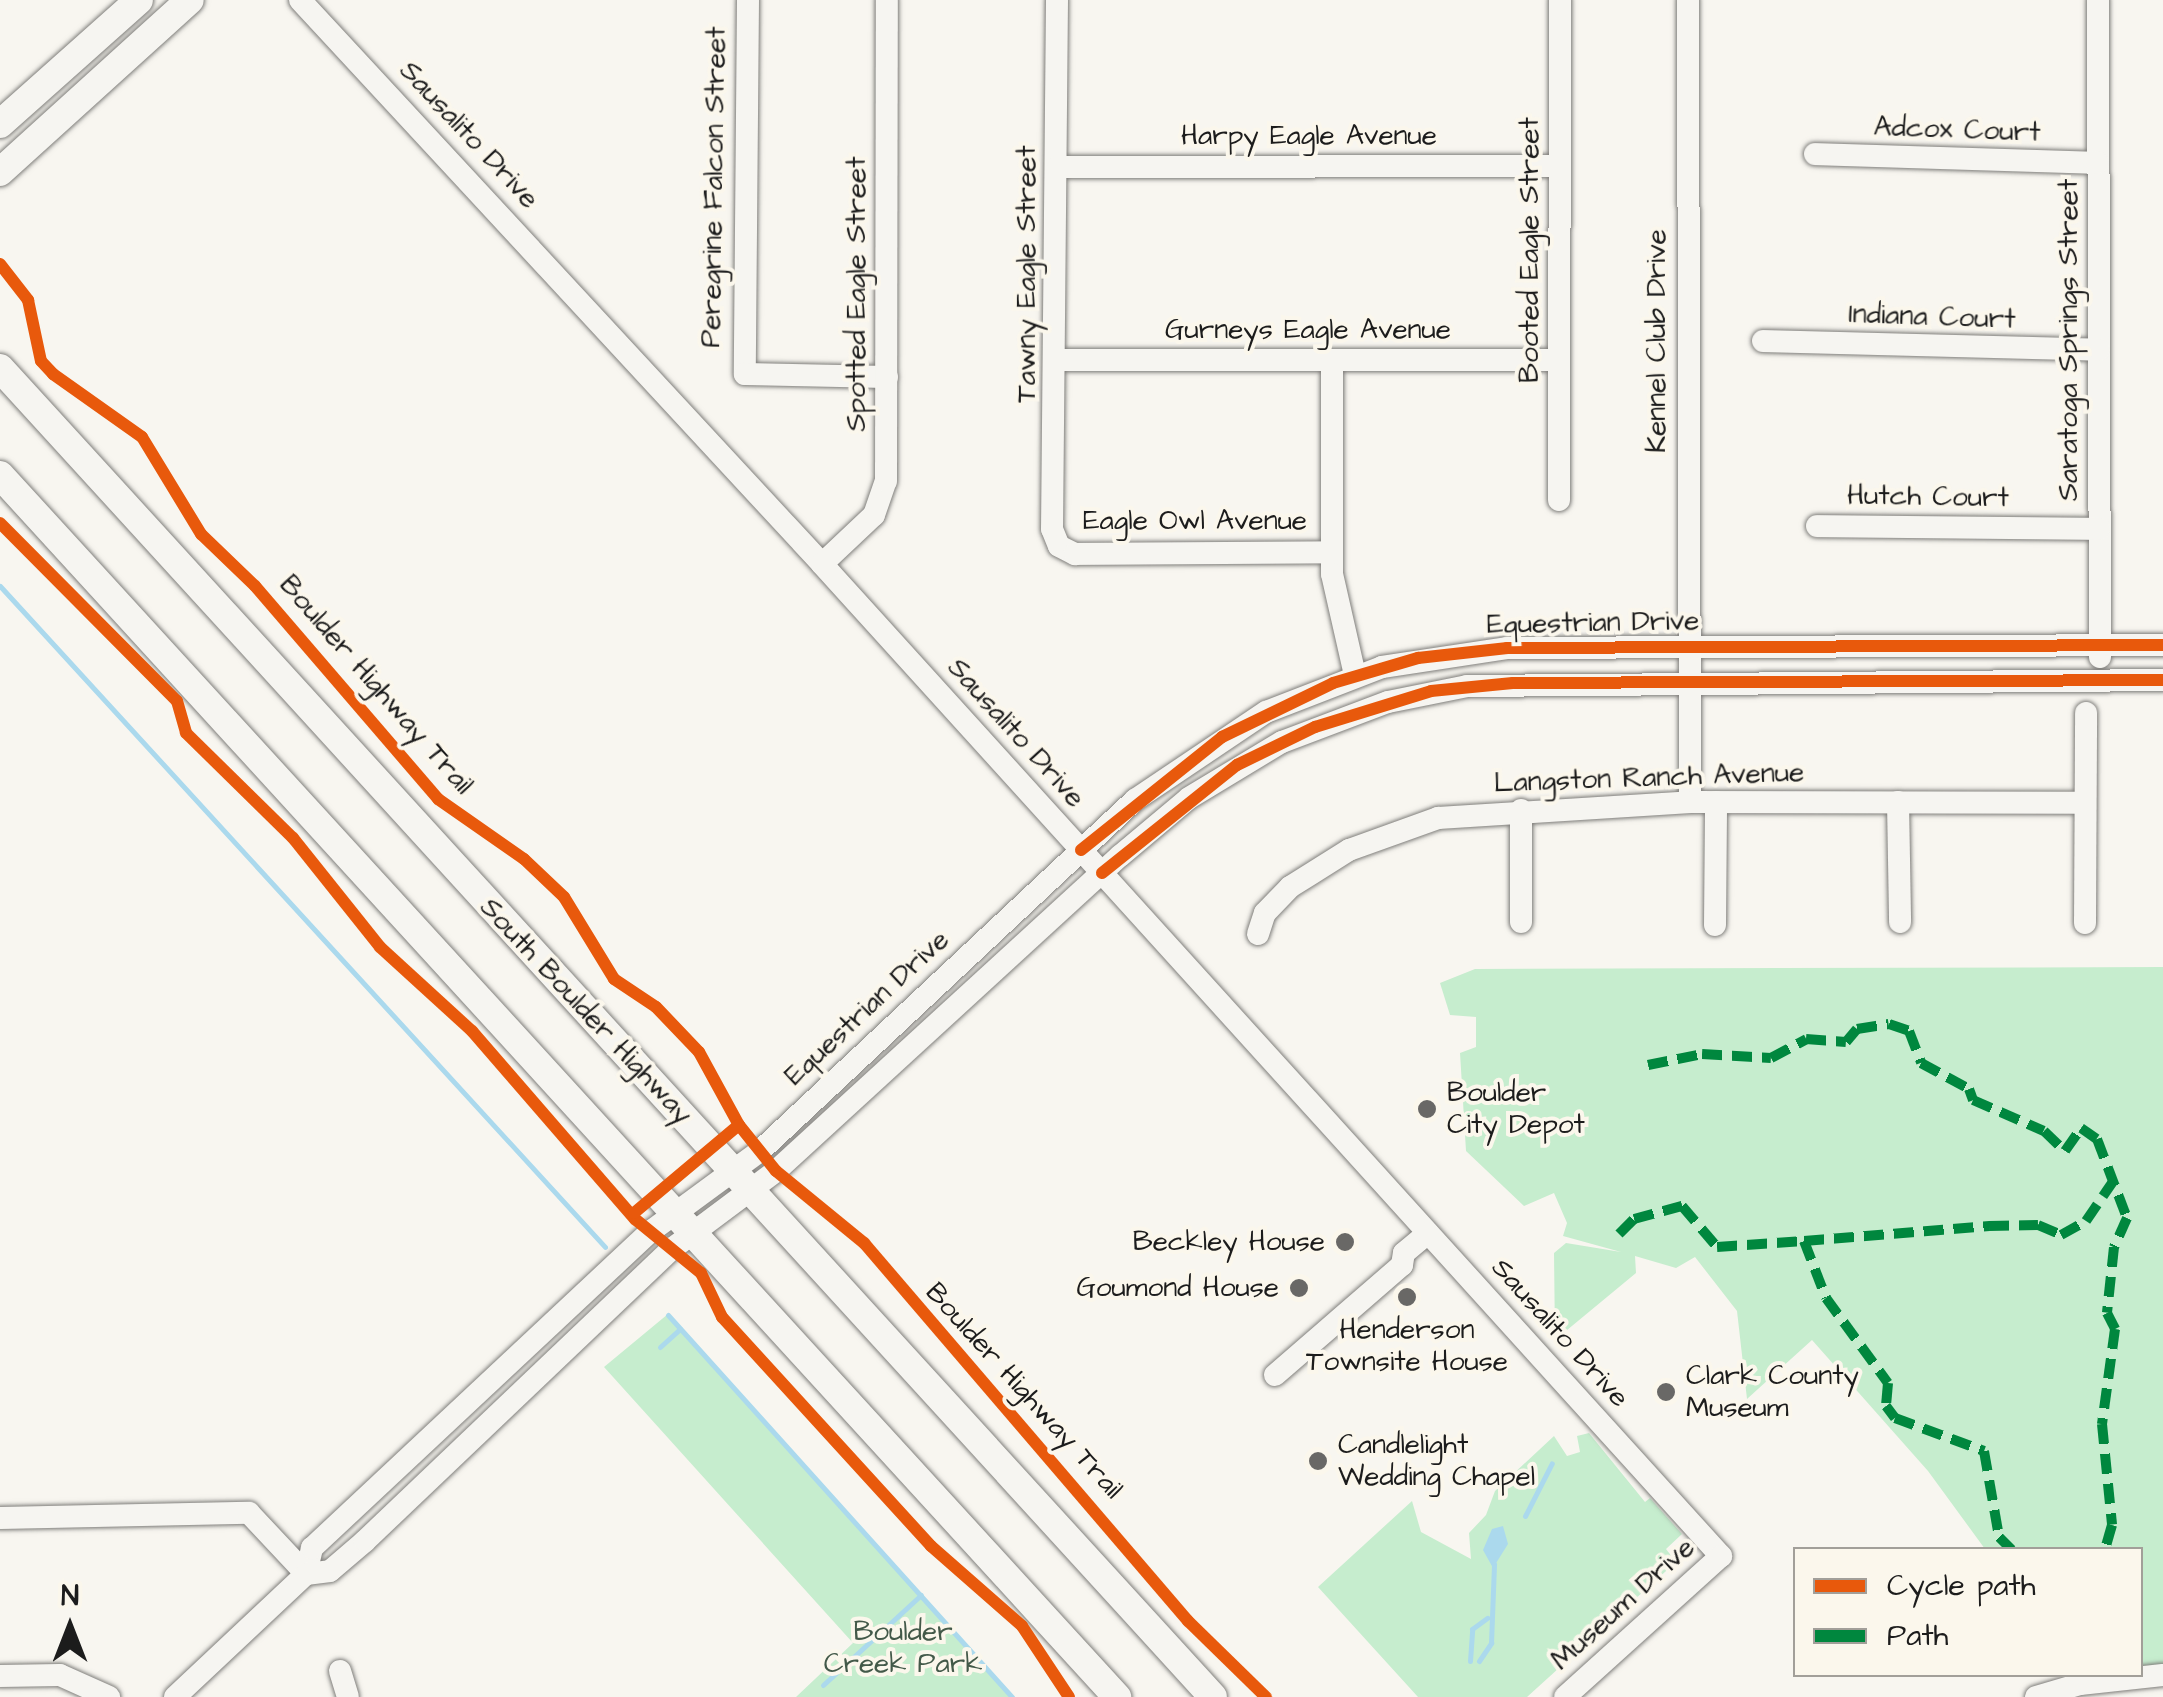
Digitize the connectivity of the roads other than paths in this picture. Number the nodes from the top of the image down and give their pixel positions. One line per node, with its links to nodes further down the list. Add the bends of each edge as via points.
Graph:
1 (139, 0): 10 (main road)
2 (190, 0): 15 (main road)
3 (300, 0): 29 (street, Sausalito Drive)
4 (748, 0): 22 (street, Peregrine Falcon Street, via 745,374)
5 (888, 0): 22 (street, Spotted Eagle Street)
6 (1057, 0): 14 (street, Tawny Eagle Street)
7 (1560, 0): 13 (street, Booted Eagle Street)
8 (1688, 0): 31 (street, Kennel Club Drive)
9 (2098, 0): 12 (street, Saratoga Springs Street)
10 (0, 124)
11 (1815, 154): 12 (street, Adcox Court)
12 (2098, 162): 17 (street, Saratoga Springs Street)
13 (1560, 166): 14 (street, Harpy Eagle Avenue); 20 (street, Booted Eagle Street)
14 (1058, 167): 18 (street, Tawny Eagle Street)
15 (0, 172)
16 (1762, 341): 17 (street, Indiana Court)
17 (2099, 350): 26 (street, Saratoga Springs Street)
18 (1056, 360): 19 (street, Gurneys Eagle Avenue); 27 (street, Tawny Eagle Street, via 1052,529)
19 (1332, 360): 20 (street, Gurneys Eagle Avenue); 28 (street)
20 (1560, 360): 24 (street, Booted Eagle Street)
21 (0, 368): 50 (main road, South Boulder Highway)
22 (887, 377): 29 (street, Spotted Eagle Street, via 882,499 863,529)
23 (0, 476): 51 (main road)
24 (1559, 500)
25 (1817, 526): 26 (street, Hutch Court)
26 (2099, 529): 32 (street, Saratoga Springs Street)
27 (1058, 546): 28 (street, Eagle Owl Avenue, via 1075,554)
28 (1332, 552): 33 (street, via 1336,610)
29 (822, 564): 43 (street, Sausalito Drive)
30 (2163, 645): 32 (street, Equestrian Drive)
31 (1687, 646): 32 (street, Equestrian Drive); 33 (street, Equestrian Drive, via 1480,650); 36 (street, Kennel Club Drive)
32 (2100, 646): 34 (street, Saratoga Springs Street)
33 (1356, 676): 43 (street, Equestrian Drive, via 1222,737)
34 (2100, 680): 35 (street, Equestrian Drive); 36 (street, Equestrian Drive)
35 (2163, 680)
36 (1688, 682): 38 (street, Kennel Club Drive); 44 (street, Equestrian Drive, via 1467,686 1346,715 1236,766)
37 (2086, 713): 41 (street)
38 (1690, 802): 39 (street, Langston Ranch Avenue); 42 (street, Langston Ranch Avenue)
39 (1716, 802): 40 (street, Langston Ranch Avenue); 48 (street)
40 (1898, 802): 41 (street, Langston Ranch Avenue); 46 (street)
41 (2085, 803): 47 (street)
42 (1521, 810): 45 (street); 49 (street, Langston Ranch Avenue, via 1438,818 1349,850 1290,887 1265,913)
43 (1081, 850): 44 (street, Sausalito Drive); 50 (street, Equestrian Drive)
44 (1102, 873): 50 (street, Equestrian Drive, via 776,1171); 52 (street, Sausalito Drive)
45 (1521, 922)
46 (1900, 922)
47 (2085, 923)
48 (1715, 925)
49 (1258, 934)
50 (740, 1179): 51 (street, Equestrian Drive); 64 (main road, South Boulder Highway)
51 (686, 1220): 56 (street, Equestrian Drive, via 312,1548); 63 (main road)
52 (1433, 1238): 53 (street, via 1404,1253 1402,1266); 55 (street, Sausalito Drive)
53 (1275, 1375)
54 (0, 1518): 56 (street, via 249,1513)
55 (1721, 1556): 65 (street, Museum Drive)
56 (306, 1574): 61 (street, Equestrian Drive)
57 (340, 1671): 62 (street)
58 (0, 1676): 60 (street, via 60,1675)
59 (2163, 1676): 66 (street, via 2080,1684)
60 (109, 1697)
61 (175, 1697)
62 (348, 1697)
63 (1117, 1697)
64 (1213, 1697)
65 (1565, 1697)
66 (2036, 1697)

